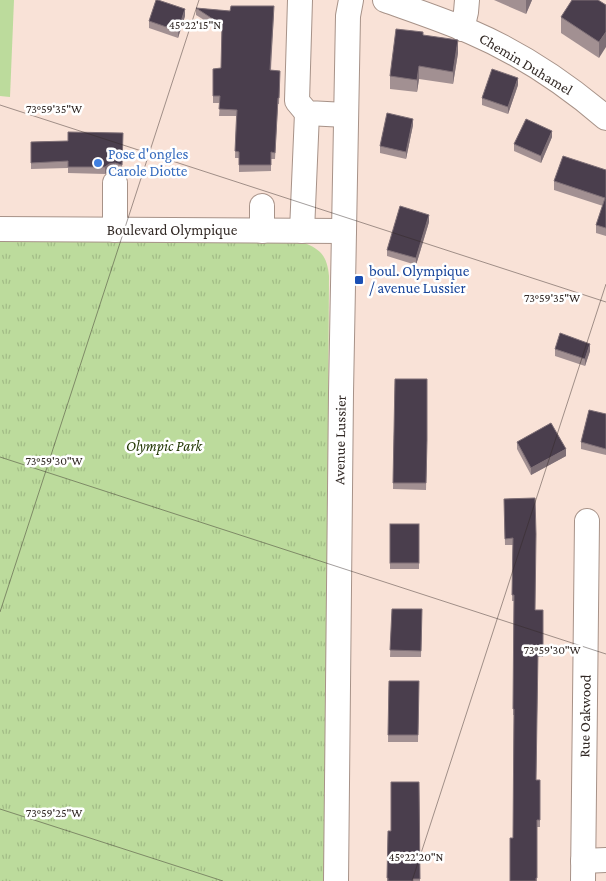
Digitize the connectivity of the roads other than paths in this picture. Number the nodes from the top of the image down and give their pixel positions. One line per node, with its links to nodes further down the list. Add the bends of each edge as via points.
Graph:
1 (300, 0): 6 (street, via 297,101)
2 (351, 0): 7 (street, Avenue Lussier)
3 (385, 0): 5 (street, Chemin Duhamel)
4 (467, 0): 5 (street)
5 (462, 29): 8 (street, Chemin Duhamel, via 539,68)
6 (306, 113): 7 (street); 14 (street)
7 (346, 114): 15 (street, Avenue Lussier)
8 (606, 118)
9 (115, 183): 12 (street)
10 (262, 206): 13 (street)
11 (0, 229): 12 (street, Boulevard Olympique)
12 (115, 230): 13 (street, Boulevard Olympique)
13 (262, 230): 14 (street, Boulevard Olympique)
14 (302, 231): 15 (street, Boulevard Olympique)
15 (344, 231): 18 (street, Avenue Lussier)
16 (587, 521): 17 (street, Rue Oakwood)
17 (591, 867)
18 (336, 881)

